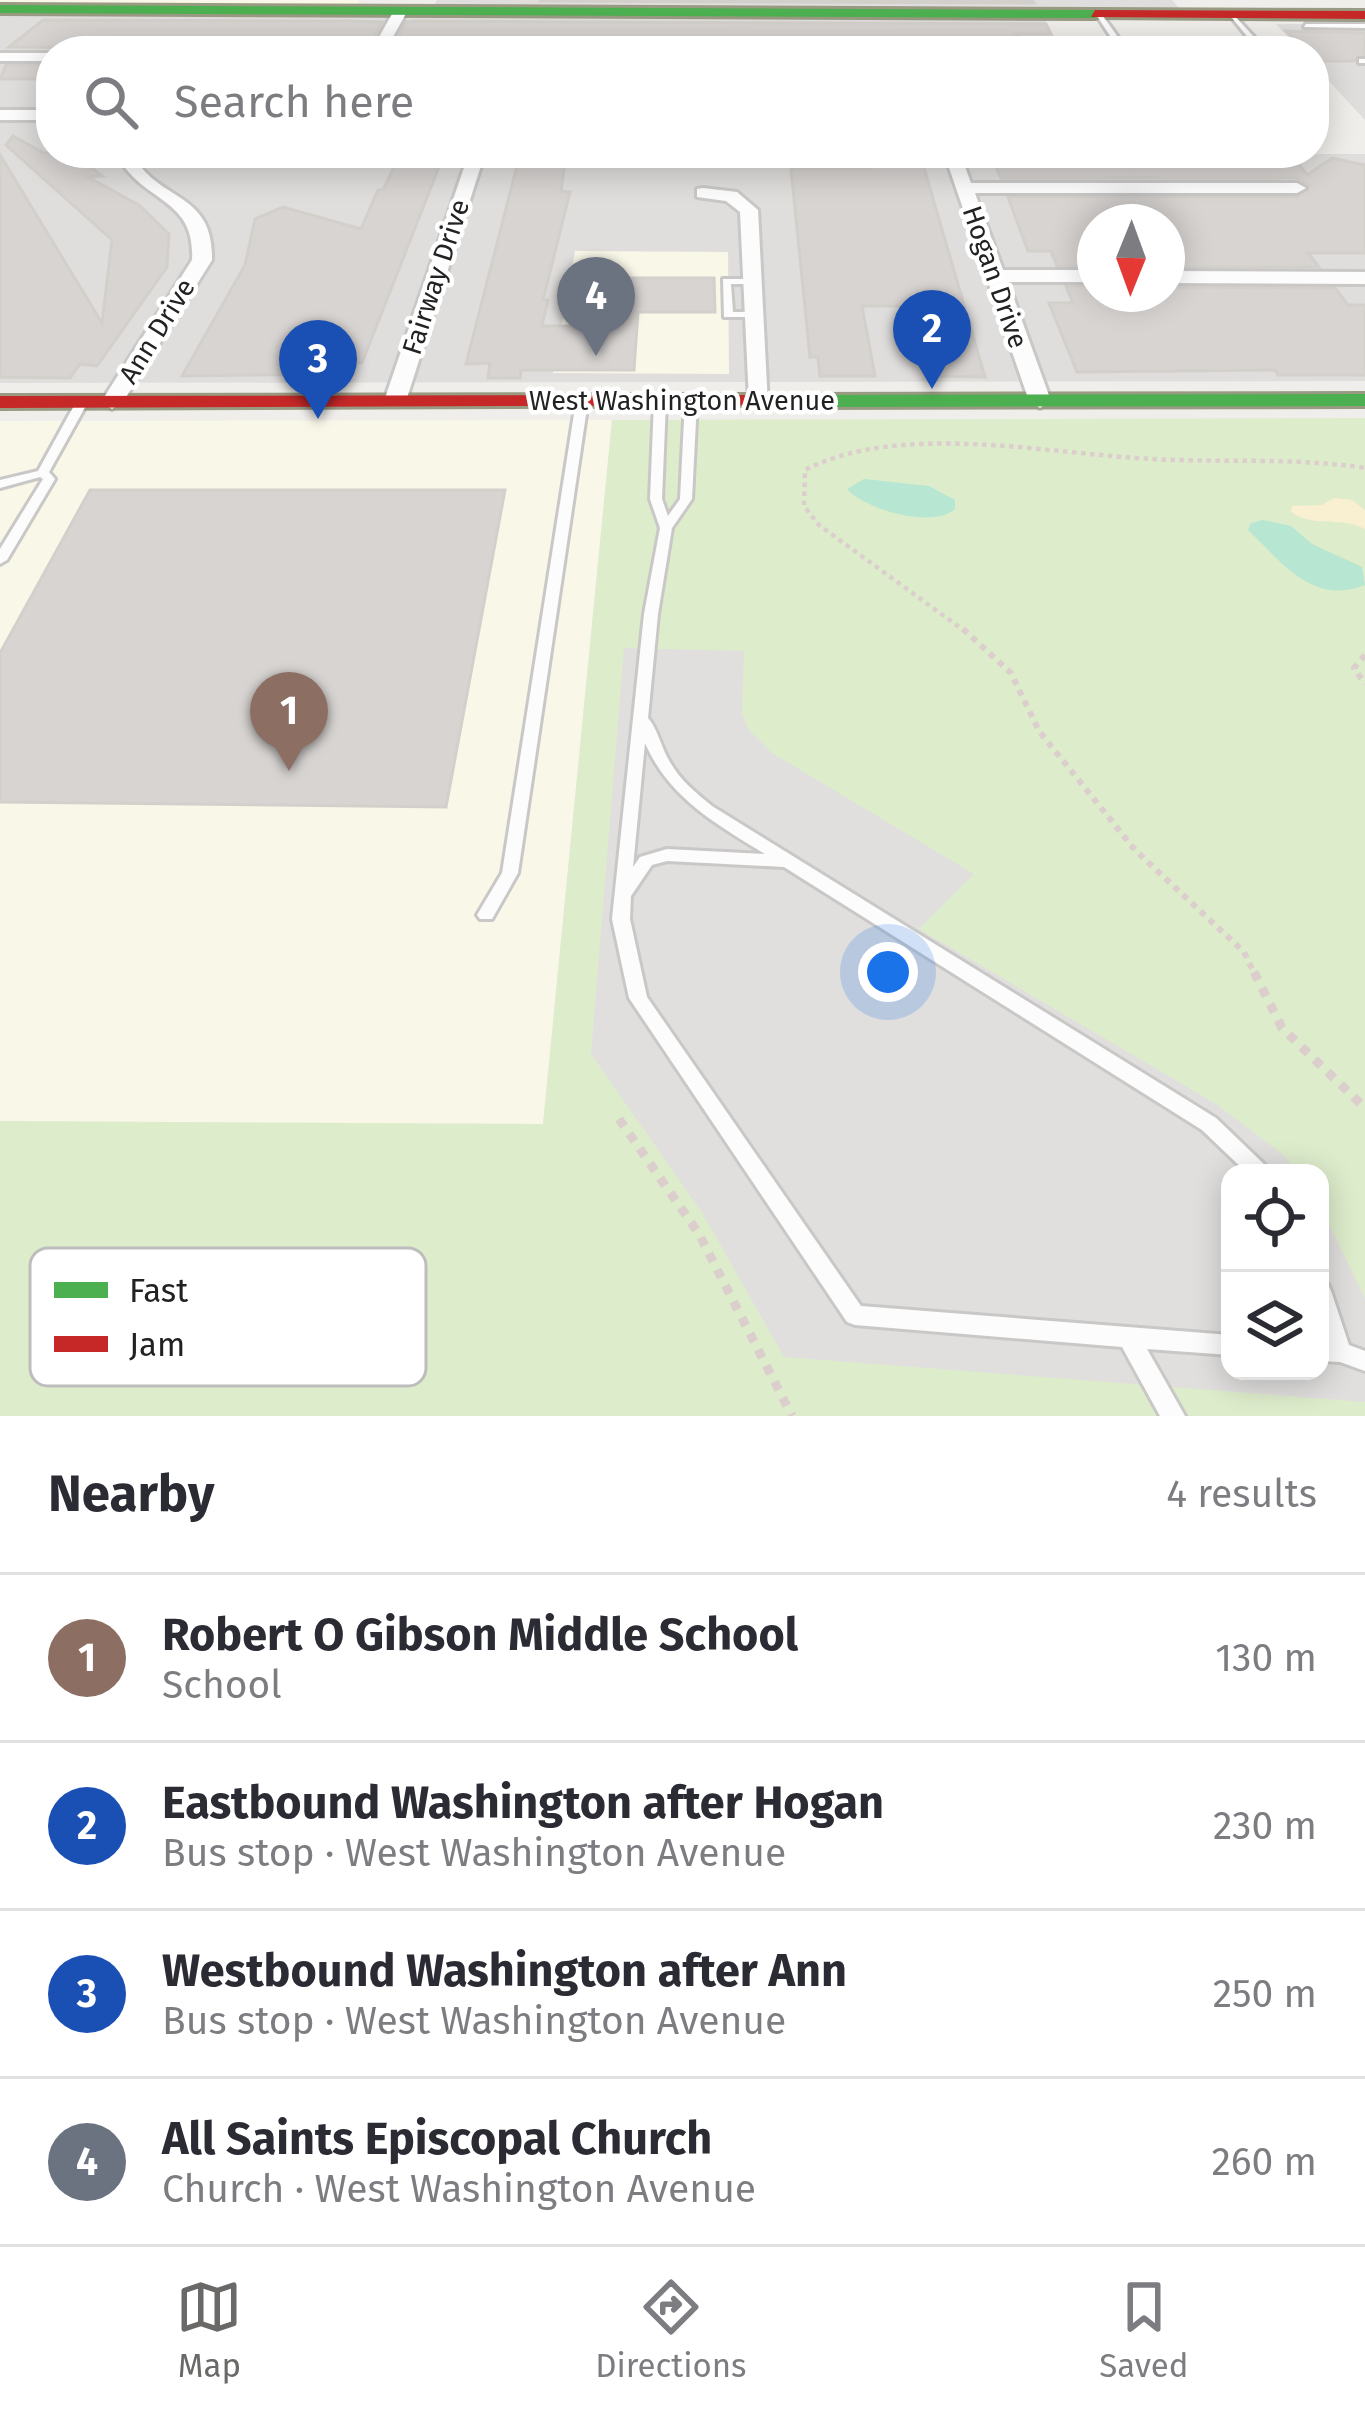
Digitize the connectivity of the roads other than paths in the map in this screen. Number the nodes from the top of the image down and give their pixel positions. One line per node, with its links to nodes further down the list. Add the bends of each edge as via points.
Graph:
1 (292, 5): 2 (street); 4 (street)
2 (339, 5): 5 (street)
3 (515, 5): 5 (street); 6 (street)
4 (0, 9)
5 (401, 10): 11 (street)
6 (1098, 13): 7 (street); 12 (lane)
7 (1230, 14): 8 (street); 13 (lane)
8 (1365, 15)
9 (1306, 26): 10 (lane)
10 (1365, 26)
11 (386, 36)
12 (1114, 36)
13 (1250, 36)
14 (0, 57): 15 (street)
15 (36, 58)
16 (0, 115): 17 (street)
17 (36, 115)
18 (133, 168): 37 (street, Ann Drive, via 198,220 206,240 202,260)
19 (472, 168): 29 (street, Fairway Drive)
20 (957, 168): 21 (street, Hogan Drive)
21 (964, 188): 22 (street); 24 (street, Hogan Drive)
22 (1298, 188)
23 (703, 193): 33 (street, via 731,196 749,210)
24 (993, 276): 25 (street); 34 (street, Hogan Drive)
25 (1077, 276)
26 (1185, 277): 27 (street)
27 (1365, 278)
28 (1365, 400): 34 (street, West Washington Avenue)
29 (395, 401): 30 (street, West Washington Avenue); 37 (street, West Washington Avenue)
30 (582, 401): 31 (street, West Washington Avenue); 45 (lane, via 510,873)
31 (661, 401): 32 (street, West Washington Avenue); 40 (lane, via 656,499)
32 (691, 401): 33 (street, West Washington Avenue); 40 (lane, via 686,499)
33 (760, 401): 34 (street, West Washington Avenue)
34 (1040, 401)
35 (0, 402): 36 (street, West Washington Avenue)
36 (82, 402): 37 (street, West Washington Avenue); 38 (lane)
37 (112, 402)
38 (43, 473): 39 (lane); 41 (lane, via 49,479)
39 (0, 484)
40 (666, 528): 42 (lane)
41 (0, 560)
42 (644, 714): 43 (lane, via 671,782); 44 (lane)
43 (788, 861): 44 (lane, via 668,854 646,860); 46 (lane, via 1209,1124)
44 (622, 896): 47 (lane, via 638,998 855,1315)
45 (486, 915)
46 (1251, 1164)
47 (1129, 1338): 48 (lane); 51 (lane)
48 (1221, 1344)
49 (1330, 1352): 50 (lane)
50 (1365, 1361)
51 (1173, 1416)

